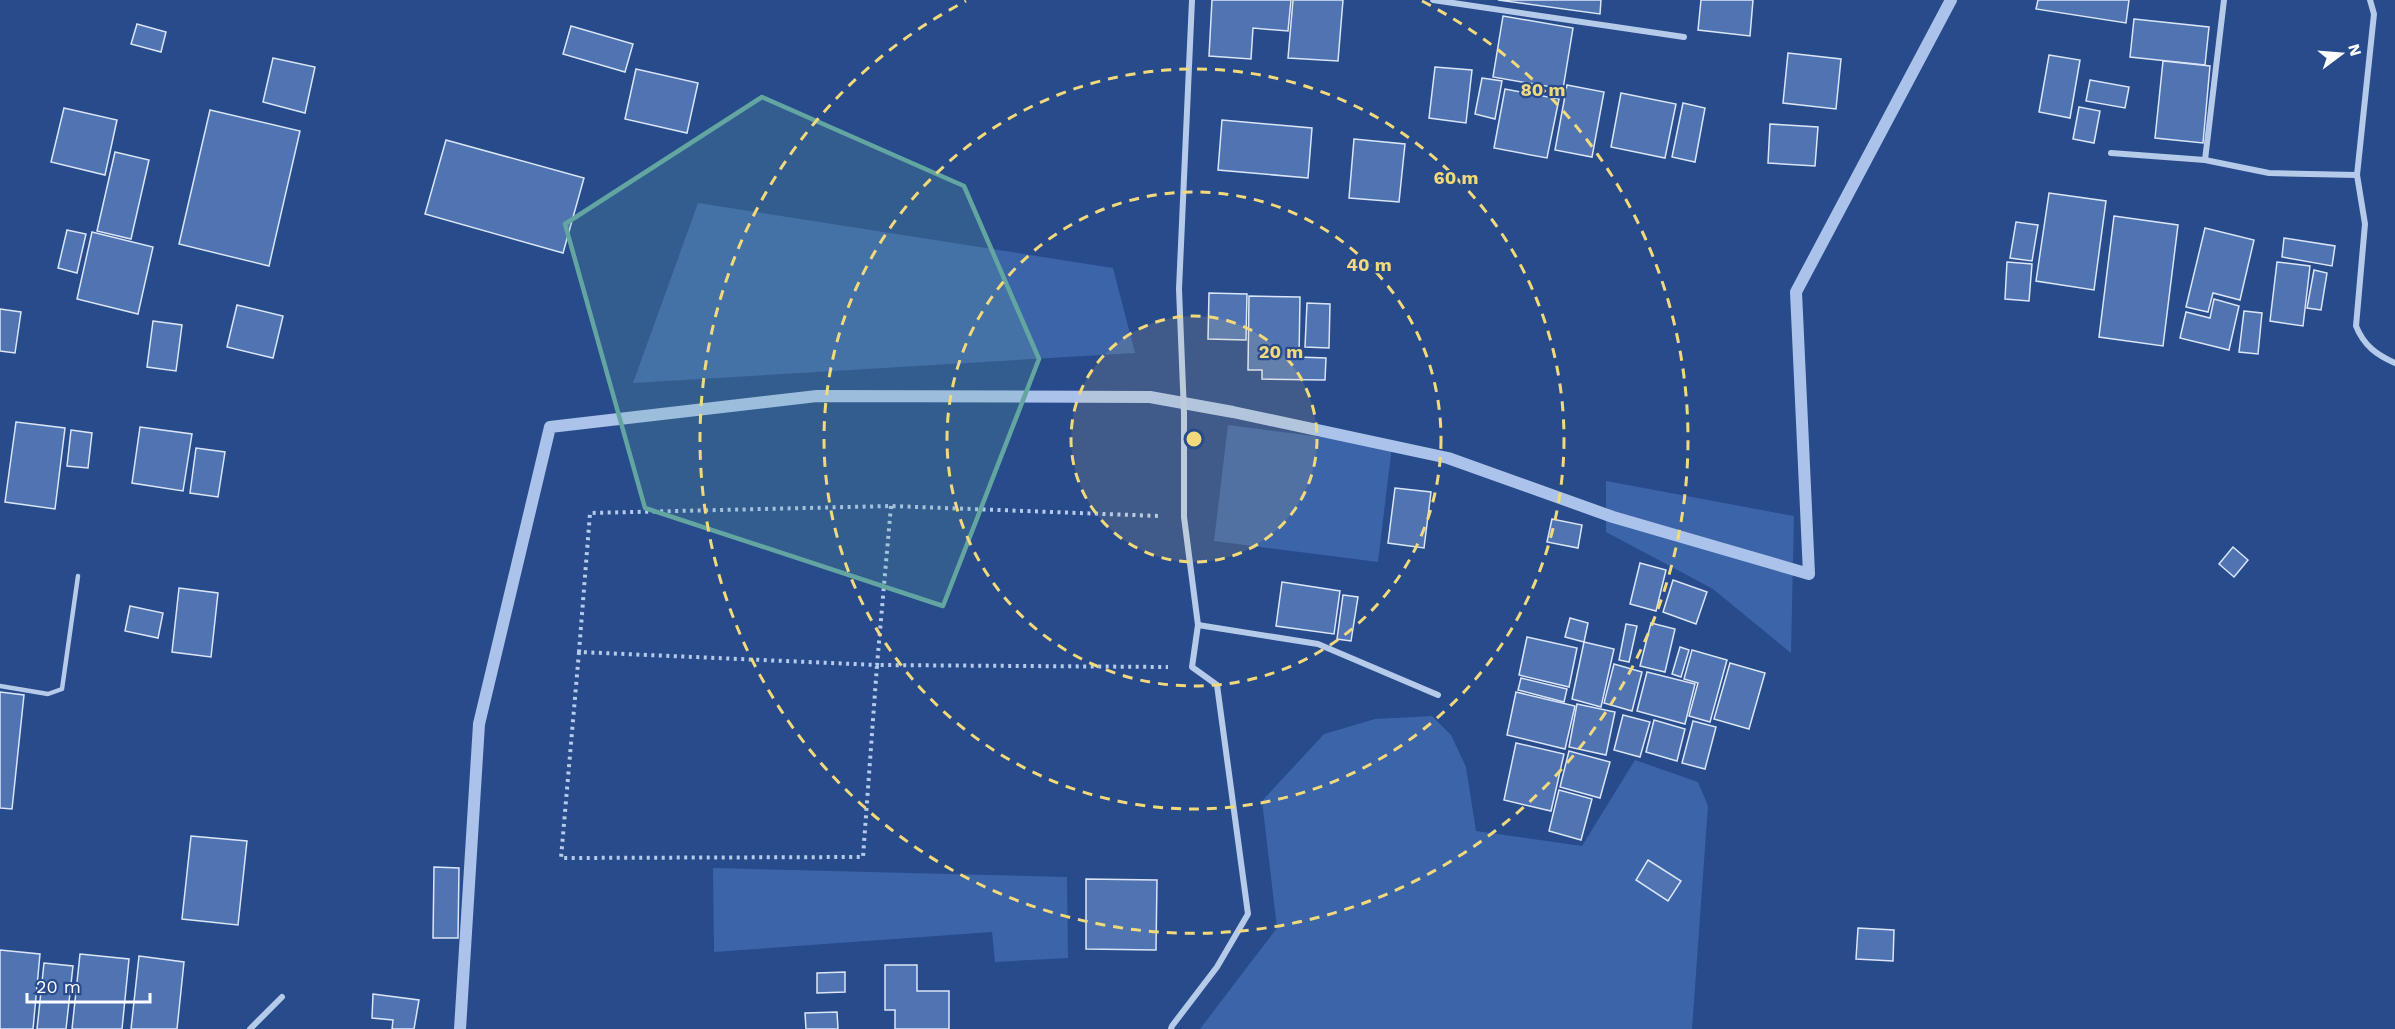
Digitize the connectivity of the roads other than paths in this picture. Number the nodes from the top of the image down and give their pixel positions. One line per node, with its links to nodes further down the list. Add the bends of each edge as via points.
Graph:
1 (1192, 0): 11 (street, via 1179,289 1184,517)
2 (1433, 0): 5 (street)
3 (2224, 0): 7 (street)
4 (2370, 0): 8 (street, via 2374,14)
5 (1684, 37)
6 (2111, 153): 7 (street)
7 (2205, 160): 8 (street, via 2270,173)
8 (2357, 175): 9 (street, via 2365,224 2356,326 2376,354)
9 (2395, 363)
10 (78, 576): 12 (lane, via 62,689 48,694)
11 (1198, 625): 13 (street, via 1318,644); 16 (street, via 1192,667 1217,686 1248,914 1217,967)
12 (0, 686)
13 (1438, 695)
14 (282, 997): 15 (street)
15 (250, 1029)
16 (1171, 1029)

